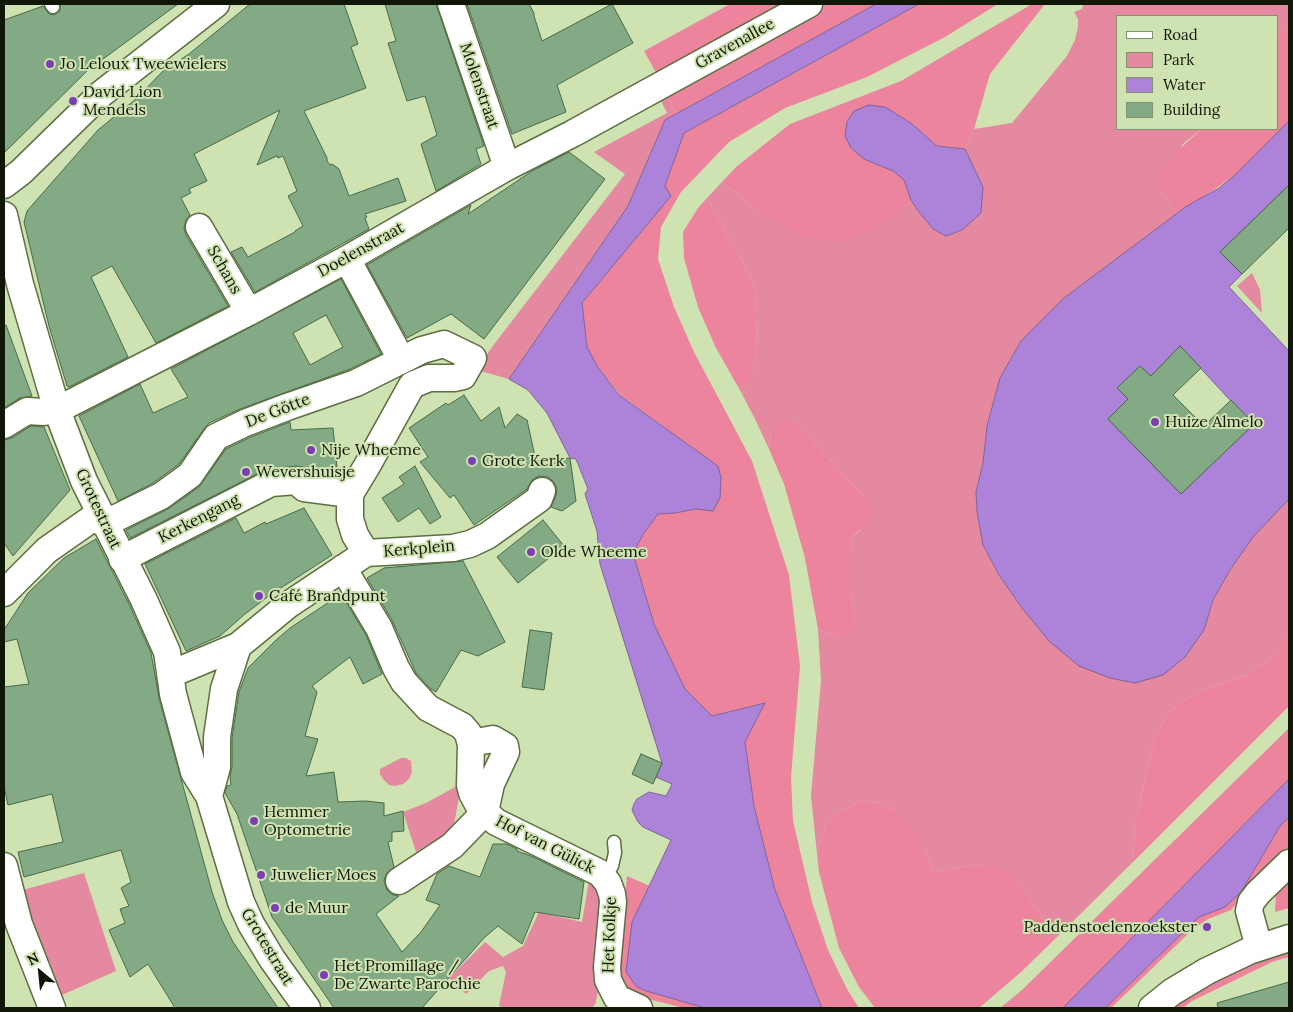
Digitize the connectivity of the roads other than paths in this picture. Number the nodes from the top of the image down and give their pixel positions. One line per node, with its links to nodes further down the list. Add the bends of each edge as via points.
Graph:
1 (216, 4): 6 (street, via 100,94)
2 (452, 4): 5 (street, Molenstraat)
3 (809, 4): 4 (street, Gravenallee)
4 (661, 84): 5 (street, Doelenstraat)
5 (507, 167): 9 (street, Doelenstraat)
6 (4, 184)
7 (4, 215): 12 (street, Grotestraat, via 20,284)
8 (199, 227): 10 (street, Schans)
9 (346, 259): 10 (street, Doelenstraat); 11 (street)
10 (249, 312): 12 (street, Doelenstraat)
11 (402, 359): 15 (street, De Götte, via 444,344 473,358 463,376 429,378 412,385); 16 (street, De Götte, via 356,383 287,406 216,437 190,475 161,496)
12 (58, 410): 13 (street, via 27,411); 16 (street, Grotestraat, via 75,459)
13 (4, 425)
14 (542, 491): 17 (street, Kerkplein, via 539,499 487,536 470,544 453,548)
15 (350, 494): 17 (street, Kerkplein, via 350,519); 18 (street, Kerkengang, via 304,488 298,481 272,483)
16 (102, 518): 18 (street, Grotestraat); 20 (street, De Götte, via 47,550)
17 (366, 553): 19 (street, Kerkplein)
18 (122, 559): 22 (street, Grotestraat, via 161,637)
19 (343, 568): 21 (street, Kerkplein, via 288,605); 23 (street, via 379,628 404,682 428,708 462,726)
20 (4, 593)
21 (238, 646): 22 (street, Kerkplein); 24 (street, via 224,689 217,737 217,767)
22 (171, 674): 24 (street, Grotestraat, via 173,694 194,772)
23 (471, 743): 25 (street, Hof van Gülick, via 470,785); 25 (street, Hof van Gülick, via 493,739 505,746 506,752 491,784)
24 (209, 796): 34 (street, Grotestraat, via 245,913 272,959)
25 (485, 812): 29 (street, Hof van Gülick, via 496,822); 30 (street, Hof van Gülick, via 452,846)
26 (614, 842): 29 (lane, via 612,866)
27 (1289, 863): 32 (street, via 1251,902 1249,911)
28 (4, 866): 33 (street, via 19,924)
29 (605, 878): 35 (street, Het Kolkje, via 611,888 613,902 608,980 618,998)
30 (399, 881)
31 (1289, 938): 32 (street)
32 (1259, 947): 36 (street, via 1194,978)
33 (52, 1008)
34 (308, 1008)
35 (639, 1008)
36 (1152, 1008)

